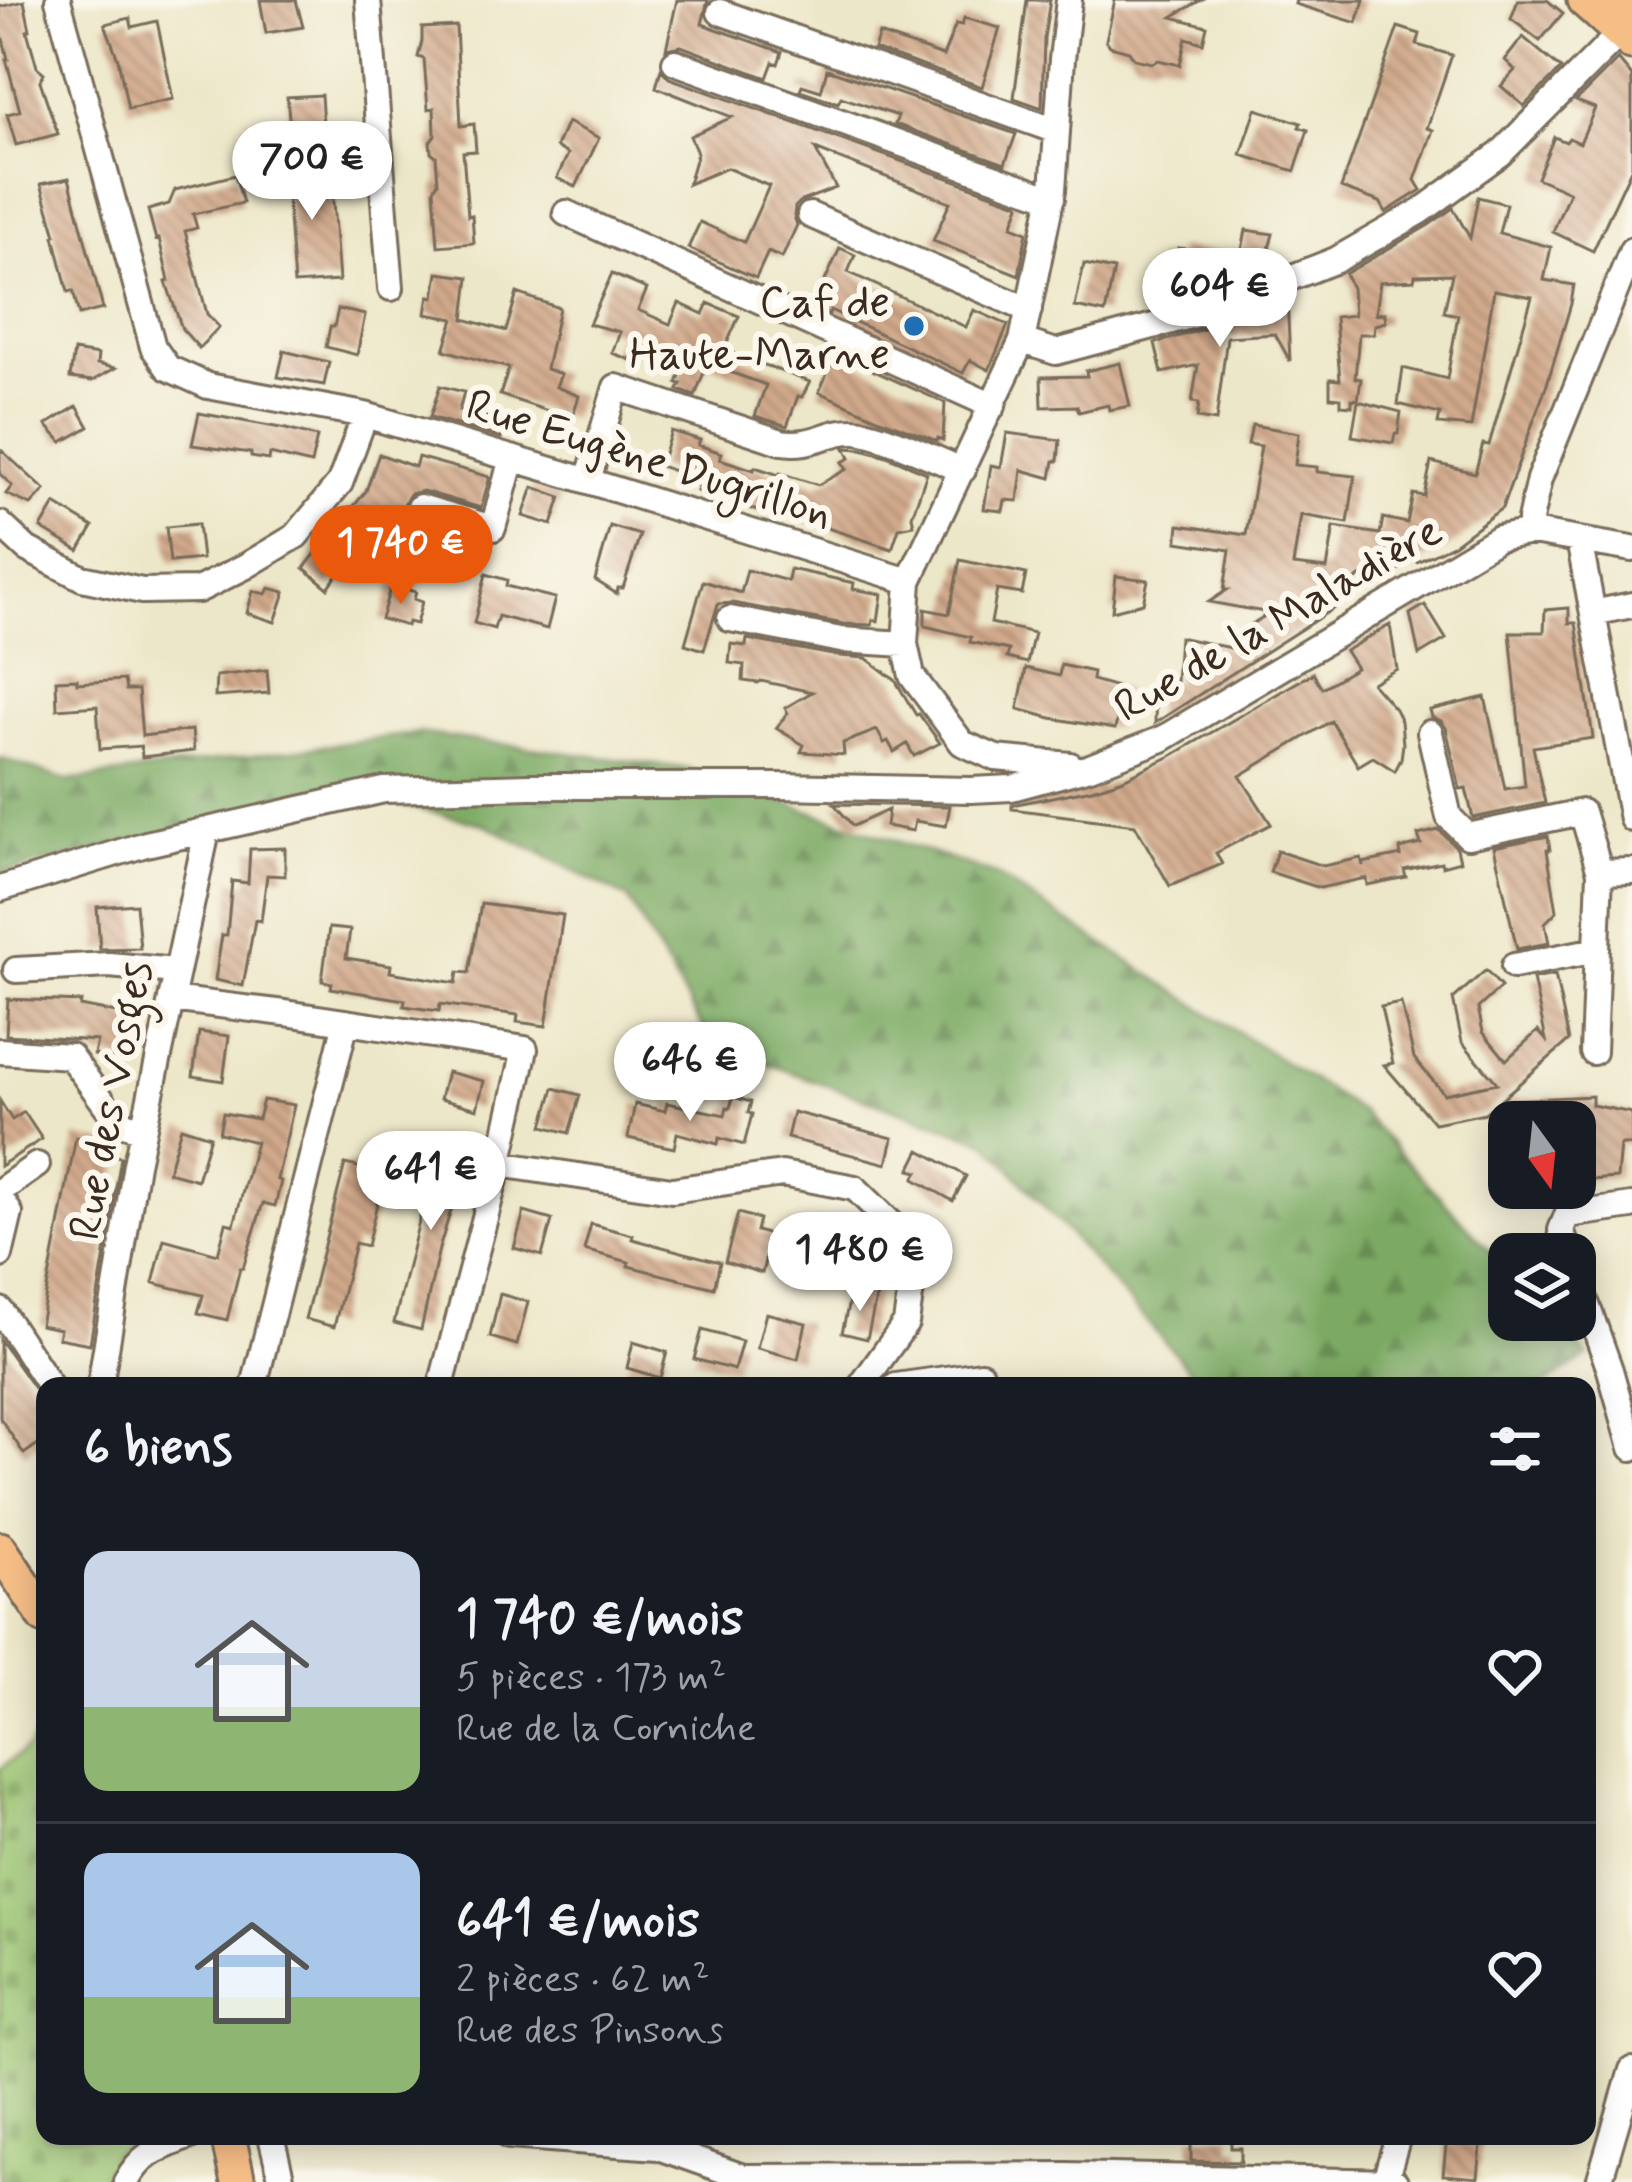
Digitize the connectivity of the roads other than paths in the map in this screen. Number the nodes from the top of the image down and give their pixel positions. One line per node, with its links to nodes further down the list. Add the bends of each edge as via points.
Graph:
1 (58, 0): 17 (street, Rue Eugène Dugrillon, via 153,347 168,368 208,386)
2 (368, 0): 13 (street)
3 (1069, 0): 8 (street)
4 (1584, 0): 6 (main road)
5 (720, 12): 8 (street)
6 (1625, 20): 15 (street, via 1500,154 1336,260 1198,314 1055,352)
7 (675, 62): 9 (street)
8 (1057, 130): 9 (street)
9 (1052, 198): 14 (street)
10 (566, 213): 16 (street)
11 (810, 215): 14 (street)
12 (1627, 260): 23 (street, via 1539,479)
13 (391, 288)
14 (1029, 310): 15 (street)
15 (1022, 341): 16 (street)
16 (993, 406): 19 (street)
17 (365, 415): 18 (street, Rue Eugène Dugrillon); 22 (street, via 340,483 296,536 198,590 142,591 82,578 27,549)
18 (512, 458): 20 (street, Rue Eugène Dugrillon); 21 (street, via 493,528)
19 (963, 470): 20 (street, via 860,430 781,442 616,387); 26 (street)
20 (588, 481): 26 (street, Rue Eugène Dugrillon)
21 (419, 506)
22 (0, 524)
23 (1532, 532): 24 (street); 33 (street, Rue de la Maladière, via 1498,538 1162,739)
24 (1579, 540): 25 (street); 28 (street)
25 (1632, 549)
26 (909, 581): 30 (street)
27 (1632, 605): 28 (street)
28 (1593, 613): 31 (street)
29 (730, 619): 30 (street)
30 (905, 644): 33 (street, via 912,676 962,743 996,758)
31 (1624, 731): 34 (street)
32 (1430, 734): 37 (street, via 1449,817 1468,836 1582,812)
33 (1090, 767): 35 (street, Rue de la Maladière, via 971,790 384,790)
34 (1632, 819)
35 (207, 831): 38 (street); 42 (street, Rue des Vosges)
36 (1632, 871): 37 (street)
37 (1600, 872): 39 (street)
38 (0, 890)
39 (1597, 950): 40 (street); 46 (street)
40 (1514, 966)
41 (16, 970): 42 (street)
42 (176, 970): 43 (street, Rue des Vosges)
43 (171, 1000): 44 (street); 47 (street, Rue des Vosges)
44 (346, 1022): 48 (street, via 525,1048); 59 (street)
45 (0, 1051): 47 (street, via 70,1056 118,1122)
46 (1593, 1052)
47 (143, 1130): 58 (street, Rue des Vosges)
48 (499, 1164): 60 (street); 61 (street, via 672,1190 782,1174 855,1188 898,1230 913,1275 906,1323)
49 (37, 1166): 50 (street)
50 (0, 1194): 53 (street, via 10,1213)
51 (1632, 1206): 52 (street, via 1567,1216)
52 (1562, 1233)
53 (0, 1256)
54 (0, 1310): 57 (street)
55 (1596, 1330): 63 (street)
56 (981, 1374): 62 (street)
57 (44, 1377)
58 (102, 1377)
59 (256, 1377)
60 (443, 1377)
61 (867, 1377)
62 (960, 1377)
63 (1632, 1448)
64 (0, 1549): 65 (main road)
65 (36, 1603)
66 (1632, 2070): 79 (street)
67 (165, 2145): 75 (street, via 139,2160)
68 (230, 2145): 76 (main road)
69 (273, 2145): 77 (street)
70 (643, 2145): 73 (street)
71 (1395, 2145): 74 (street)
72 (1217, 2179): 73 (street); 74 (street)
73 (743, 2180)
74 (1385, 2181): 78 (street)
75 (126, 2182)
76 (238, 2182)
77 (282, 2182)
78 (1395, 2182)
79 (1599, 2182)

